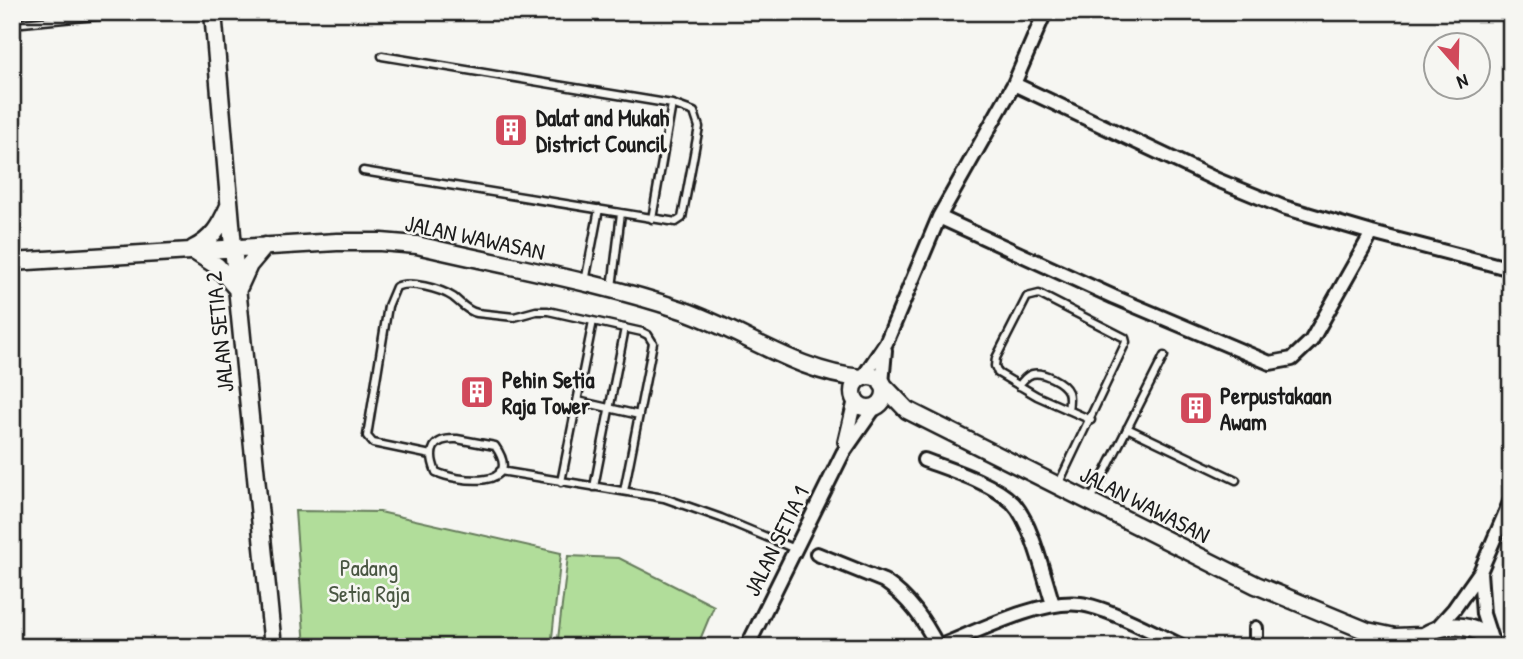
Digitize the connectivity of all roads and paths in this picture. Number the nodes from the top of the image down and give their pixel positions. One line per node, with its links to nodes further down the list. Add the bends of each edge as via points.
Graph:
1 (137, 12): 4 (lane)
2 (213, 12): 9 (street, JALAN SETIA 2)
3 (1045, 12): 6 (street)
4 (12, 24)
5 (382, 57): 7 (lane)
6 (1014, 84): 12 (street); 14 (street, via 1283,207)
7 (672, 104): 13 (lane); 13 (lane, via 694,112 696,140 682,218 677,222)
8 (363, 171): 10 (lane)
9 (230, 204): 15 (street, via 239,228); 16 (street, JALAN SETIA 2); 17 (street, via 216,233)
10 (599, 209): 11 (lane); 20 (lane)
11 (621, 213): 13 (lane); 22 (lane)
12 (939, 217): 14 (street, via 1270,363 1292,359 1311,341); 25 (street)
13 (652, 219)
14 (1373, 233): 19 (street)
15 (265, 246): 16 (street, JALAN WAWASAN); 20 (street, JALAN WAWASAN, via 337,242 417,245); 21 (street, via 249,265)
16 (233, 247): 17 (street, JALAN WAWASAN); 21 (street, JALAN SETIA 2)
17 (192, 250): 18 (street, JALAN WAWASAN); 21 (street, via 217,266)
18 (12, 262)
19 (1511, 269)
20 (585, 284): 22 (street, JALAN WAWASAN)
21 (238, 290): 59 (street, JALAN SETIA 2)
22 (612, 290): 27 (street, JALAN WAWASAN, via 686,311)
23 (593, 321): 24 (lane); 32 (lane); 41 (lane, via 548,311 514,317 471,312 445,293 408,284 396,287 388,306 367,436 373,443)
24 (625, 328): 34 (lane); 37 (lane, via 648,335 653,343)
25 (886, 343): 28 (street); 29 (street)
26 (1164, 356): 39 (lane)
27 (828, 373): 28 (street, JALAN WAWASAN); 31 (street, JALAN WAWASAN)
28 (862, 378): 29 (street, via 876,378); 31 (street, via 854,385)
29 (882, 384): 33 (street, via 885,394); 35 (street, JALAN WAWASAN)
30 (1018, 386): 36 (lane); 36 (lane, via 1033,374 1047,376 1068,391); 38 (lane, via 998,373 996,358 1027,297 1039,294 1125,338)
31 (855, 400): 33 (street, via 863,407); 40 (street, JALAN SETIA 1)
32 (578, 401): 34 (lane); 45 (lane)
33 (875, 407): 35 (street, JALAN WAWASAN); 40 (street, JALAN SETIA 1)
34 (609, 408): 37 (lane); 47 (lane)
35 (907, 410): 46 (street, JALAN WAWASAN)
36 (1068, 410): 38 (lane)
37 (639, 415): 48 (lane)
38 (1091, 420): 46 (lane)
39 (1127, 428): 44 (lane); 50 (lane)
40 (842, 453): 51 (street, JALAN SETIA 1)
41 (431, 455): 43 (lane, via 439,474 488,481); 43 (lane, via 442,440 488,443 498,450)
42 (924, 460): 54 (street, via 1011,501 1028,530)
43 (500, 471): 45 (lane)
44 (1236, 480)
45 (561, 482): 47 (lane)
46 (1058, 485): 50 (street, JALAN WAWASAN)
47 (594, 487): 48 (lane)
48 (624, 491): 51 (lane, via 684,504)
49 (1511, 500): 53 (street)
50 (1090, 502): 56 (street, JALAN WAWASAN, via 1256,585)
51 (795, 549): 60 (street, JALAN SETIA 1)
52 (817, 554): 61 (street, via 894,587 917,611)
53 (1480, 572): 57 (street, via 1454,609); 58 (street, via 1483,614)
54 (1053, 604): 61 (street); 62 (street, via 1095,607)
55 (1256, 628): 63 (street)
56 (1367, 631): 57 (street, JALAN WAWASAN); 64 (street, JALAN WAWASAN)
57 (1424, 637): 58 (street, JALAN WAWASAN, via 1450,626 1466,627)
58 (1493, 644)
59 (273, 647)
60 (747, 647)
61 (938, 647)
62 (1184, 647)
63 (1255, 647)
64 (1381, 647)

